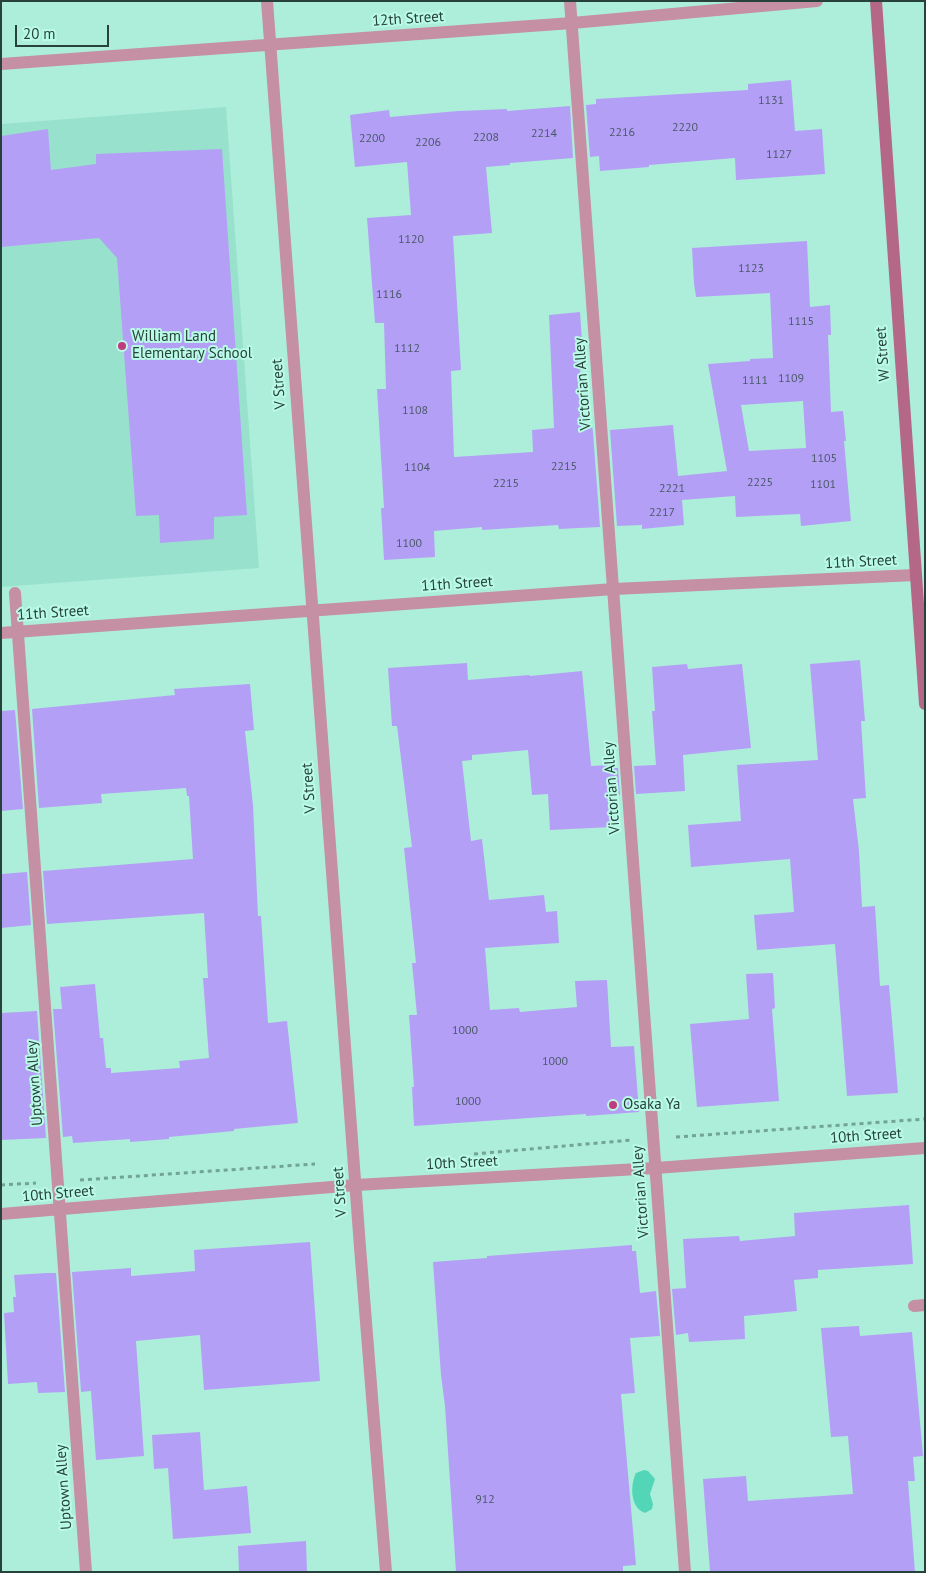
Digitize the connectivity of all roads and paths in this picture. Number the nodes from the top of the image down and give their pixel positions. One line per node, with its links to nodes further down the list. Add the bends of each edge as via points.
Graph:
1 (267, 1): 6 (street, V Street)
2 (570, 1): 5 (street, Victorian Alley)
3 (817, 1): 5 (street, 12th Street)
4 (876, 1): 8 (main road, W Street)
5 (572, 23): 6 (street, 12th Street); 9 (street, Victorian Alley)
6 (270, 45): 7 (street, 12th Street); 11 (street, V Street)
7 (1, 64)
8 (920, 572): 9 (street, 11th Street); 14 (main road, W Street)
9 (614, 589): 11 (street, 11th Street); 16 (street, Victorian Alley)
10 (16, 593): 12 (street, Uptown Alley)
11 (312, 611): 12 (street, 11th Street); 23 (street, V Street)
12 (18, 632): 13 (street, 11th Street); 21 (street, Uptown Alley)
13 (1, 633)
14 (925, 704)
15 (925, 1119): 16 (path)
16 (654, 1138): 18 (path); 20 (street, Victorian Alley)
17 (925, 1148): 20 (street, 10th Street)
18 (470, 1156)
19 (317, 1164): 21 (path)
20 (656, 1168): 23 (street, 10th Street); 28 (street, Victorian Alley)
21 (58, 1182): 22 (path); 24 (street, Uptown Alley)
22 (1, 1185)
23 (356, 1186): 24 (street, 10th Street); 27 (street, V Street)
24 (60, 1210): 25 (street, 10th Street); 26 (street, Uptown Alley)
25 (1, 1214)
26 (86, 1572)
27 (386, 1572)
28 (685, 1572)

